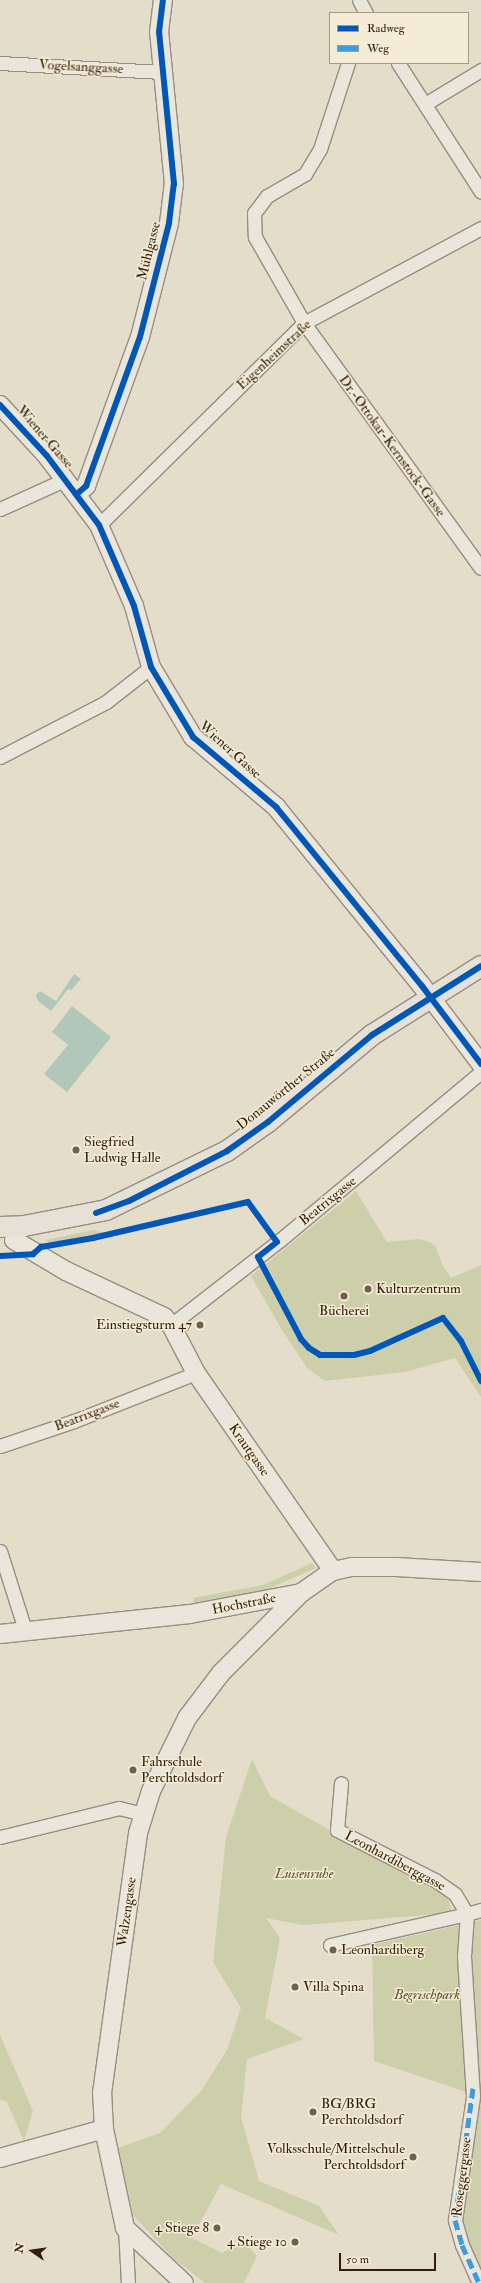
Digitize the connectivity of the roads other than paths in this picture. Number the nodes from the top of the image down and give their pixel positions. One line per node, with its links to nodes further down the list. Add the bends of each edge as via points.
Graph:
1 (163, 0): 8 (street, Mühlgasse, via 159,32)
2 (359, 0): 3 (street)
3 (365, 12)
4 (0, 63): 8 (street, Vogelsanggasse)
5 (348, 64): 12 (street, Dr.-Ottokar-Kernstock-Gasse, via 320,149 304,174 267,196 254,213 255,237)
6 (399, 64): 9 (street)
7 (481, 70): 9 (street)
8 (163, 72): 15 (street, Mühlgasse, via 174,184 169,223 140,337 86,486)
9 (426, 104): 10 (street)
10 (481, 192)
11 (481, 228): 12 (street, Eigenheimstraße)
12 (304, 323): 17 (street, Eigenheimstraße); 18 (street, Dr.-Ottokar-Kernstock-Gasse)
13 (0, 405): 14 (street, Wiener Gasse)
14 (66, 479): 15 (street, Wiener Gasse); 16 (street)
15 (78, 493): 17 (street, Wiener Gasse)
16 (0, 509)
17 (99, 524): 19 (street, Wiener Gasse, via 134,606)
18 (481, 568)
19 (151, 667): 20 (street, via 106,702); 22 (street, Wiener Gasse, via 193,737 276,807)
20 (0, 757)
21 (481, 966): 22 (main road, Donauwörther Straße)
22 (431, 997): 23 (street, Wiener Gasse); 25 (main road, Donauwörther Straße, via 372,1035 268,1122 227,1151 129,1201 96,1213 24,1226)
23 (481, 1064)
24 (481, 1072): 26 (street, Beatrixgasse, via 286,1235)
25 (5, 1236): 26 (street, via 66,1271 155,1312)
26 (171, 1325): 27 (street, Krautgasse)
27 (196, 1373): 28 (street, Beatrixgasse, via 74,1421); 30 (street, Krautgasse)
28 (0, 1446)
29 (0, 1551): 33 (street)
30 (333, 1571): 31 (street, Hochstraße, via 396,1567); 32 (street, Hochstraße)
31 (481, 1572)
32 (301, 1593): 33 (street, Hochstraße, via 160,1618); 36 (street, Walzengasse, via 226,1668 187,1718)
33 (25, 1630): 34 (street, Hochstraße)
34 (0, 1634)
35 (341, 1783): 39 (street, Leonhardiberggasse, via 337,1830 435,1880 455,1894)
36 (143, 1814): 37 (street, via 120,1808); 41 (street, Walzengasse, via 102,2093)
37 (0, 1837)
38 (481, 1910): 39 (street)
39 (467, 1914): 40 (street); 46 (street, Roseggergasse, via 464,1956 473,2088 455,2220 462,2245)
40 (330, 1945)
41 (104, 2129): 42 (street); 43 (street, Walzengasse)
42 (0, 2158)
43 (125, 2228): 44 (street, Walzengasse); 45 (street)
44 (128, 2283)
45 (184, 2283)
46 (479, 2283)

